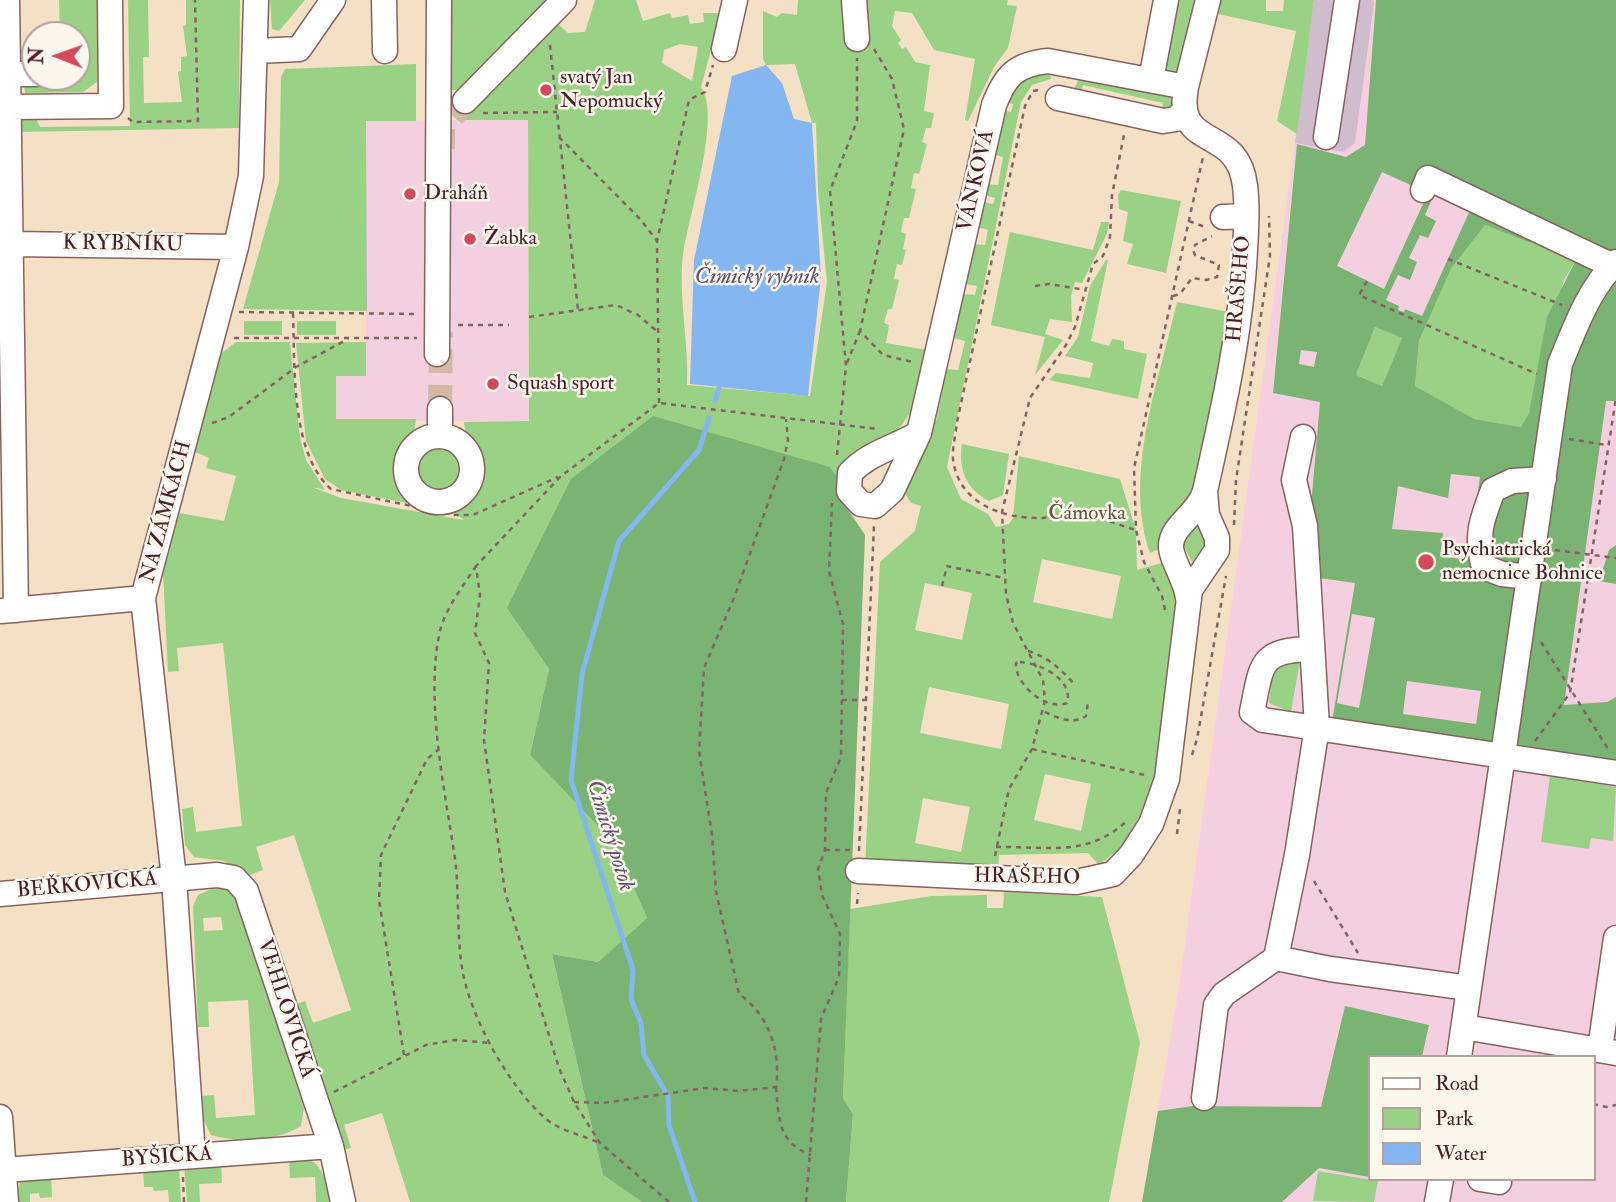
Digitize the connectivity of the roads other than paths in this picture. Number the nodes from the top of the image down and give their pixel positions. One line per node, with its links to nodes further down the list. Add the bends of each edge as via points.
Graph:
1 (8, 0): 18 (street)
2 (110, 0): 22 (street, via 111,106)
3 (256, 0): 15 (street, NA ZÁMKÁCH)
4 (332, 0): 15 (street, via 299,49)
5 (384, 0): 16 (street)
6 (439, 0): 29 (street)
7 (735, 0): 14 (street)
8 (854, 0): 13 (street)
9 (1166, 0): 19 (street)
10 (1208, 0): 20 (street, via 1207,36)
11 (1347, 0): 24 (street)
12 (556, 9): 21 (street)
13 (856, 39)
14 (724, 49)
15 (256, 51): 27 (street, NA ZÁMKÁCH, via 251,176)
16 (385, 51)
17 (1065, 64): 19 (street, VÁNKOVÁ); 23 (street, via 1058,99 1163,121 1176,120); 32 (street, VÁNKOVÁ, via 1028,63 1010,72 993,105)
18 (4, 74): 22 (street)
19 (1150, 80): 20 (street, VÁNKOVÁ)
20 (1186, 87): 23 (street)
21 (466, 102)
22 (9, 107): 26 (street)
23 (1183, 112): 36 (street, HRAŠEHO, via 1191,127 1226,147 1239,165 1246,187 1235,216 1237,345)
24 (1326, 137)
25 (1423, 190): 28 (street, via 1428,178)
26 (11, 244): 27 (street, K RYBNÍKU); 30 (street)
27 (236, 247): 38 (street, NA ZÁMKÁCH)
28 (1614, 264): 35 (street, via 1582,310 1560,363)
29 (437, 333)
30 (6, 365): 40 (street)
31 (440, 409): 33 (street)
32 (919, 433): 32 (street, VÁNKOVÁ, via 895,448 864,457 849,473 849,491 860,504 876,506 892,491)
33 (440, 436)
34 (1303, 437): 41 (street, via 1294,480 1305,527)
35 (1544, 479): 37 (street); 37 (street, via 1512,481 1493,490 1478,546 1485,567)
36 (1205, 491): 39 (street, HRAŠEHO, via 1217,550 1193,582); 39 (street, HRAŠEHO, via 1197,510 1172,538 1172,554 1184,576)
37 (1530, 577): 43 (street)
38 (144, 598): 40 (street); 46 (street, NA ZÁMKÁCH)
39 (1188, 598): 45 (street, HRAŠEHO, via 1167,779 1151,824 1113,874 1076,882)
40 (8, 610)
41 (1312, 649): 42 (street); 42 (street, via 1284,650 1269,656 1259,676 1252,712 1262,720)
42 (1317, 727): 43 (street); 49 (street)
43 (1513, 756): 44 (street); 50 (street)
44 (1612, 761)
45 (858, 861)
46 (174, 879): 47 (street, BEŘKOVICKÁ); 56 (street, VEHLOVICKÁ, via 217,875 234,878 246,891); 57 (street, NA ZÁMKÁCH)
47 (0, 894)
48 (1616, 938): 52 (street)
49 (1276, 958): 50 (street); 54 (street, via 1224,994 1216,1005)
50 (1469, 988): 51 (street)
51 (1464, 1027): 52 (street); 53 (street)
52 (1608, 1051)
53 (1459, 1055)
54 (1204, 1098)
55 (0, 1117): 58 (street)
56 (331, 1146): 57 (street, BYŠICKÁ); 61 (street, VEHLOVICKÁ)
57 (187, 1156): 58 (street, BYŠICKÁ)
58 (4, 1170): 60 (street)
59 (1441, 1181): 62 (street)
60 (6, 1202)
61 (343, 1202)
62 (1437, 1202)

